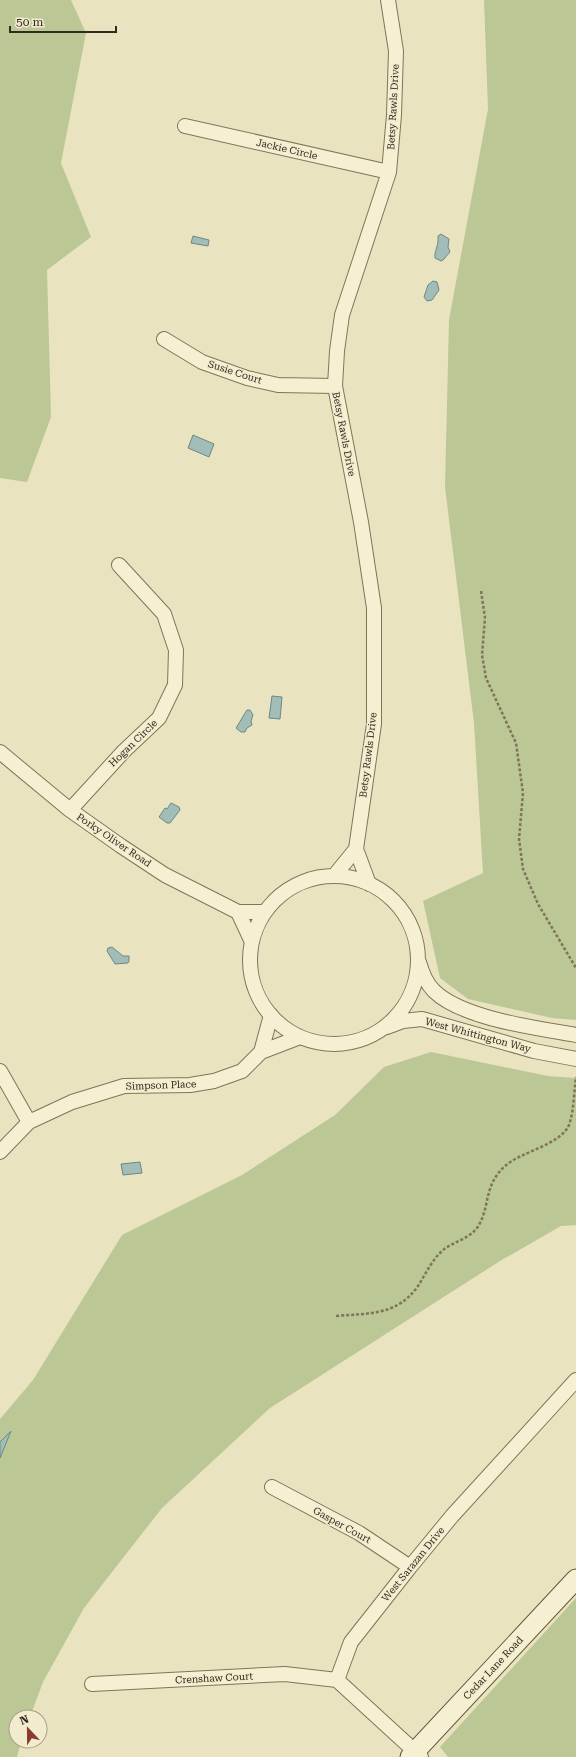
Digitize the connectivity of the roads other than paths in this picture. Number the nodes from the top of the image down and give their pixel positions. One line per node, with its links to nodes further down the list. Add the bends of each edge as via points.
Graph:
1 (388, 0): 3 (street, Betsy Rawls Drive, via 396,51)
2 (185, 126): 3 (street, Jackie Circle)
3 (389, 172): 5 (street, Betsy Rawls Drive, via 342,315)
4 (164, 339): 5 (street, Susie Court, via 202,362 247,378 278,385)
5 (335, 386): 9 (street, Betsy Rawls Drive, via 361,522 374,608 374,724)
6 (119, 565): 8 (street, Hogan Circle, via 164,614 176,650 175,685 159,718 124,751)
7 (0, 752): 8 (street, Porky Oliver Road)
8 (70, 810): 12 (street, Porky Oliver Road, via 165,875)
9 (356, 849): 10 (street); 11 (street, Betsy Rawls Drive)
10 (334, 876): 11 (street); 13 (street, via 295,886 274,901)
11 (369, 884): 15 (street, via 384,892 402,910 415,937)
12 (238, 912): 13 (street, Porky Oliver Road); 14 (street)
13 (265, 912): 14 (street)
14 (252, 942): 16 (street, via 252,979 262,1003)
15 (418, 960): 17 (street, via 409,998 398,1014); 18 (street, West Whittington Way, via 423,977 434,991 447,1001 480,1015)
16 (271, 1015): 19 (street); 20 (street, Simpson Place)
17 (381, 1029): 19 (street, via 348,1043 314,1042); 21 (street, West Whittington Way, via 404,1021 422,1019 534,1051)
18 (576, 1035)
19 (300, 1037): 20 (street, Simpson Place)
20 (260, 1052): 23 (street, Simpson Place, via 242,1071 214,1081 190,1085 124,1086 72,1102)
21 (576, 1059)
22 (0, 1071): 23 (street)
23 (28, 1122): 24 (street, Simpson Place)
24 (0, 1152)
25 (576, 1380): 27 (street, West Sarazan Drive)
26 (272, 1487): 27 (street, Gasper Court, via 359,1533)
27 (410, 1566): 29 (street, West Sarazan Drive, via 351,1642)
28 (576, 1579): 31 (street, Cedar Lane Road)
29 (337, 1680): 30 (street, Crenshaw Court, via 285,1674); 31 (street)
30 (92, 1684)
31 (415, 1756)

